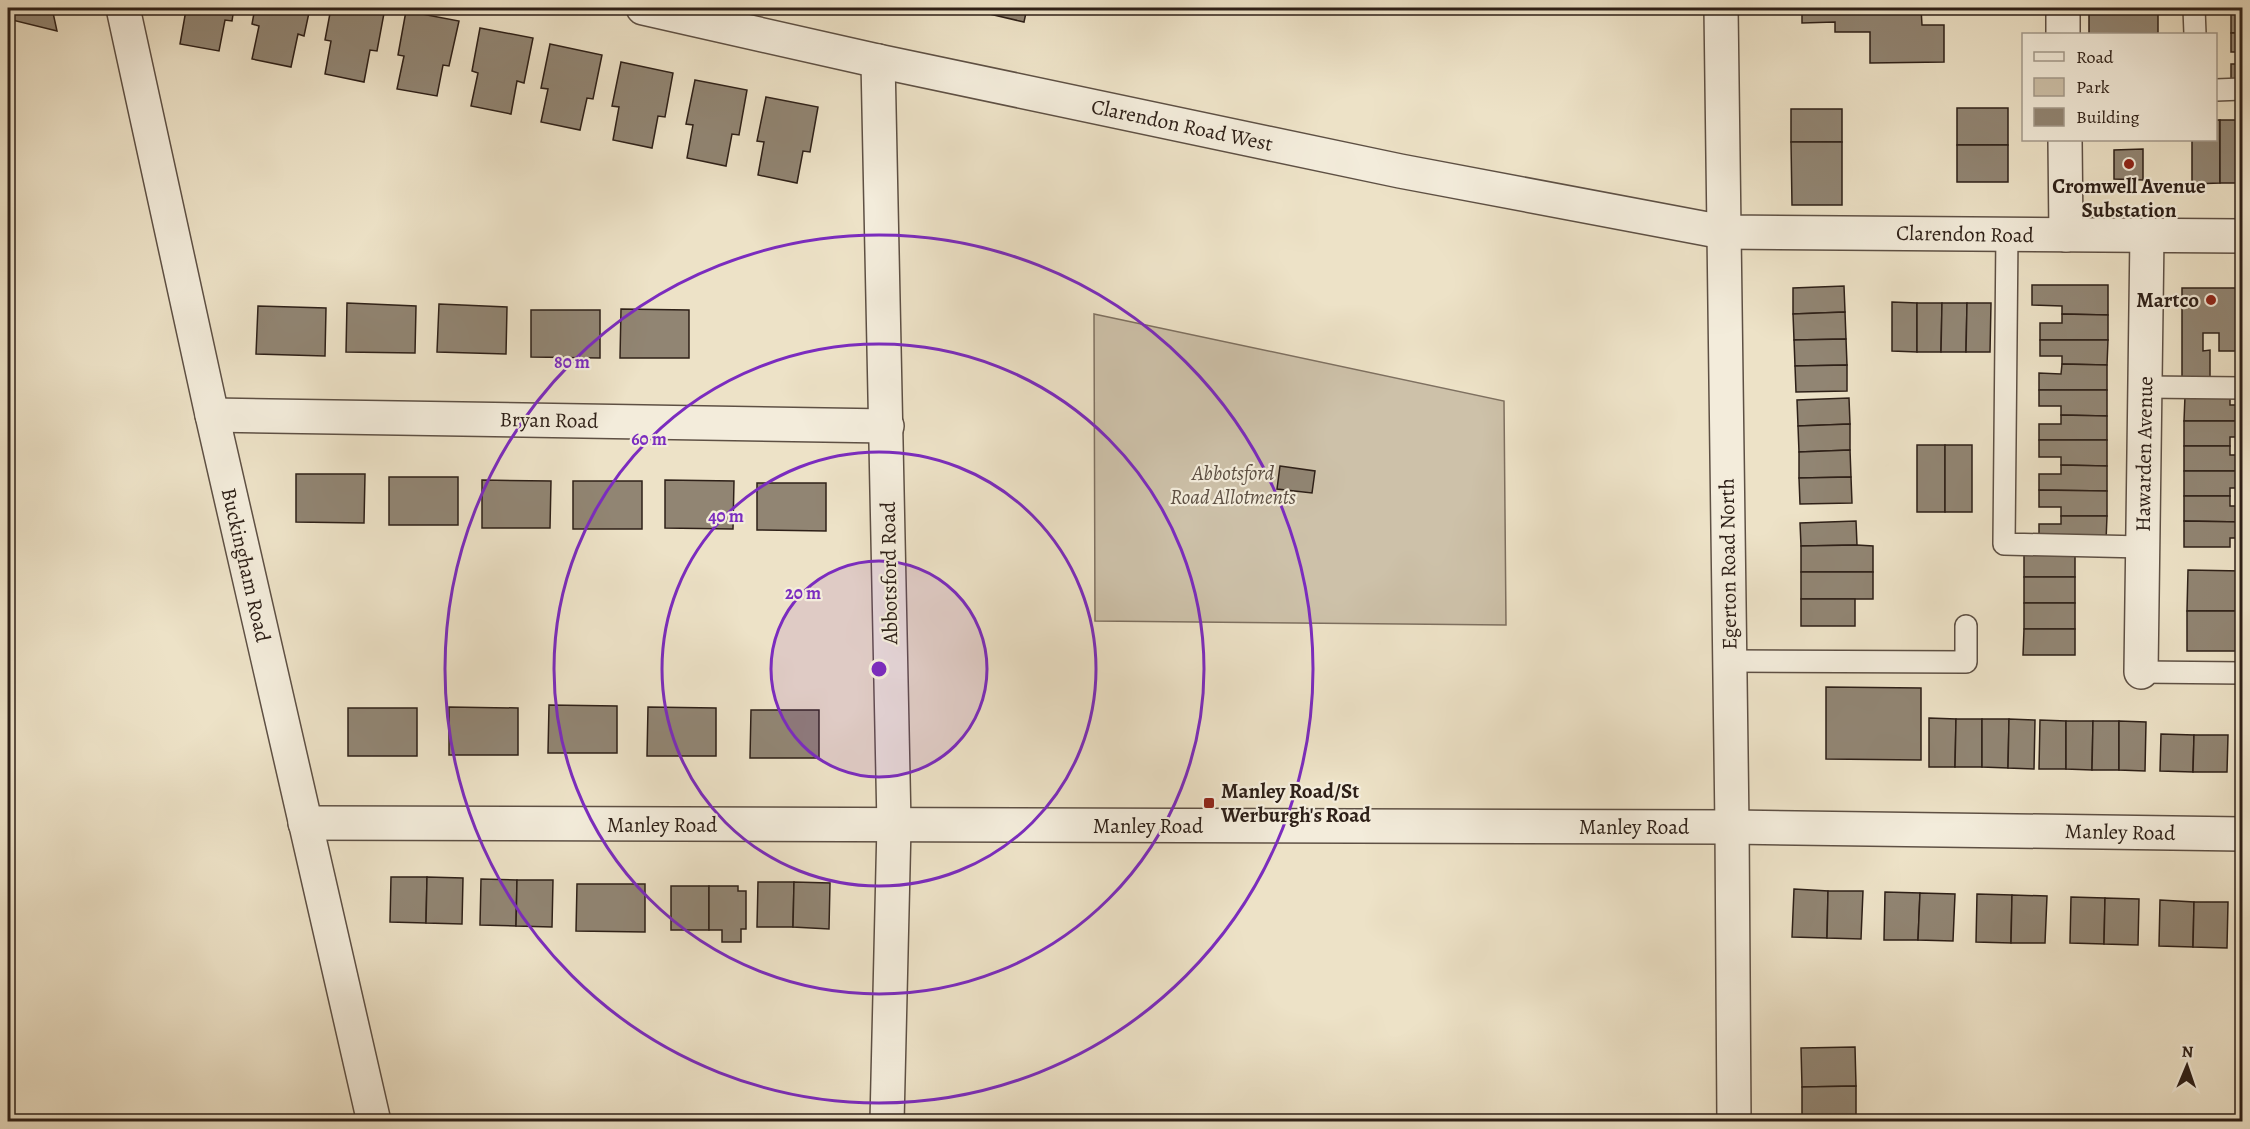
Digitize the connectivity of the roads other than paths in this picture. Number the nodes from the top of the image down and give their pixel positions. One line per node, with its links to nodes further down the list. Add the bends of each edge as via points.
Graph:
1 (123, 8): 19 (street, Buckingham Road)
2 (644, 8): 8 (street, Clarendon Road West)
3 (1720, 8): 12 (street, Egerton Road North)
4 (2063, 8): 6 (street)
5 (2194, 8): 7 (lane)
6 (2063, 33)
7 (2195, 33)
8 (878, 61): 12 (street, Clarendon Road West, via 1400,171); 20 (street, Abbotsford Road)
9 (2242, 89): 10 (lane)
10 (2217, 90)
11 (2065, 141): 14 (street)
12 (1723, 232): 13 (street, Clarendon Road); 23 (street, Egerton Road North)
13 (2007, 234): 14 (street, Clarendon Road); 21 (lane, via 2004,544)
14 (2066, 235): 15 (street, Clarendon Road)
15 (2147, 235): 16 (street, Clarendon Road); 17 (street, Hawarden Avenue)
16 (2242, 236)
17 (2145, 387): 18 (lane); 21 (street, Hawarden Avenue)
18 (2242, 388)
19 (212, 415): 20 (street, Bryan Road); 26 (street, Buckingham Road)
20 (887, 426): 27 (street, Abbotsford Road)
21 (2143, 547): 24 (street, Hawarden Avenue)
22 (1966, 626): 23 (lane, via 1966,662)
23 (1730, 661): 28 (street, Egerton Road North)
24 (2141, 672): 25 (lane)
25 (2242, 673)
26 (306, 824): 27 (street, Manley Road); 30 (street, Buckingham Road)
27 (894, 825): 28 (street, Manley Road); 31 (street, Abbotsford Road)
28 (1732, 827): 29 (street, Manley Road); 32 (street, Egerton Road North)
29 (2242, 834)
30 (374, 1122)
31 (887, 1122)
32 (1734, 1122)

